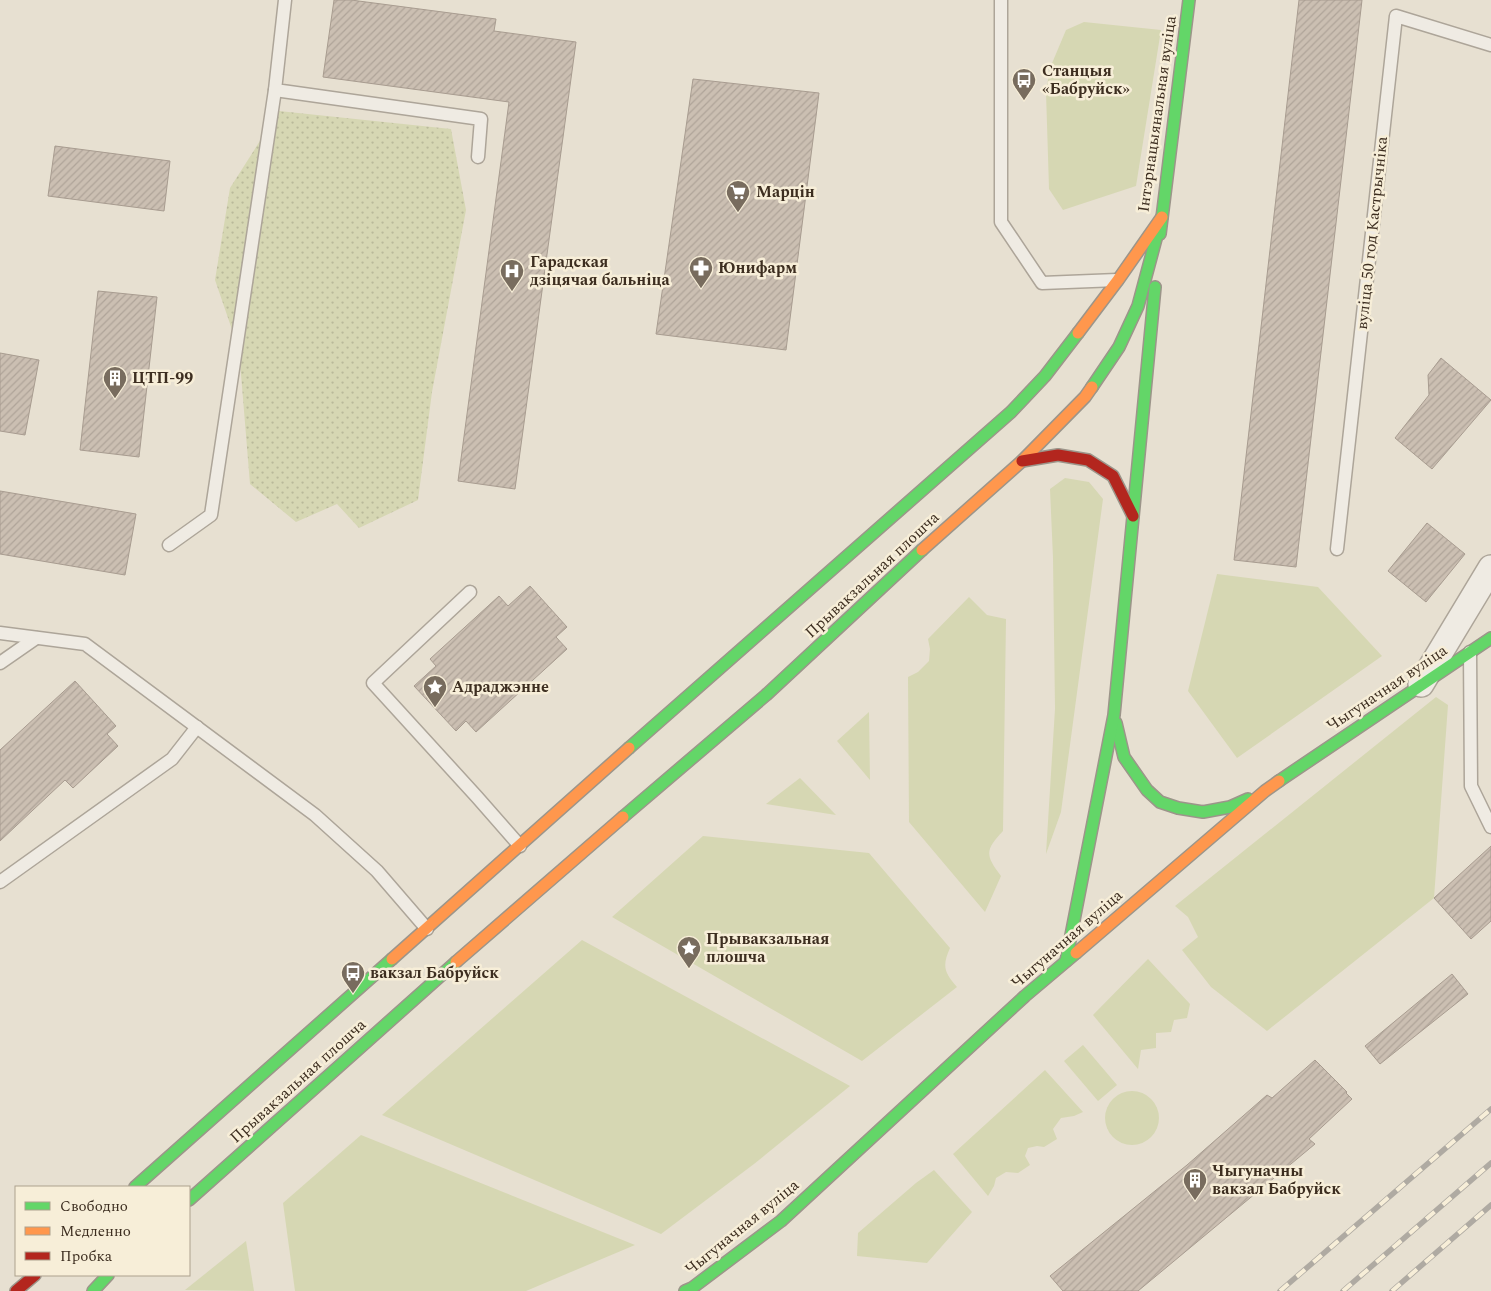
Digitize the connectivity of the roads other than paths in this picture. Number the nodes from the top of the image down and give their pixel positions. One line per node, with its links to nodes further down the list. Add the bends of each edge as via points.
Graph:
1 (285, 0): 5 (lane)
2 (1001, 0): 8 (lane, via 1001,222 1042,283)
3 (1189, 0): 7 (main road, Інтэрнацыянальная вуліца)
4 (1491, 46): 12 (lane, вуліца 50 год Кастрычніка, via 1396,16)
5 (275, 90): 6 (lane, via 481,119); 11 (lane, via 212,515)
6 (478, 157)
7 (1162, 217): 8 (main road, Інтэрнацыянальная вуліца); 9 (main road, Прывакзальная плошча, via 1138,306 1119,347 1085,397); 10 (main road)
8 (1118, 280): 25 (main road, Прывакзальная плошча, via 1045,376 1011,412)
9 (1022, 461): 10 (main road, via 1058,456 1088,460 1113,476); 30 (main road, Прывакзальная плошча, via 766,695 519,906)
10 (1133, 516): 21 (main road)
11 (169, 545)
12 (1337, 549)
13 (1491, 568): 20 (street)
14 (470, 592): 25 (lane, via 373,683)
15 (0, 633): 16 (lane)
16 (36, 638): 19 (lane); 22 (lane, via 85,644)
17 (1491, 638): 18 (main road, Чыгуначная вуліца)
18 (1470, 652): 20 (main road, Чыгуначная вуліца); 24 (lane, via 1471,786)
19 (0, 663)
20 (1421, 684): 23 (main road, Чыгуначная вуліца)
21 (1114, 715): 23 (main road, via 1124,758 1146,790 1160,802 1203,812 1230,807); 28 (main road)
22 (197, 727): 26 (lane, via 172,759); 27 (lane, via 315,815 377,871)
23 (1266, 791): 28 (main road, Чыгуначная вуліца)
24 (1491, 827)
25 (520, 846): 27 (main road, Прывакзальная плошча)
26 (0, 882)
27 (427, 929): 29 (main road, Прывакзальная плошча)
28 (1066, 961): 35 (main road, Чыгуначная вуліца, via 781,1220)
29 (136, 1186)
30 (190, 1199)
31 (34, 1276): 33 (main road)
32 (107, 1276): 34 (main road)
33 (16, 1291)
34 (93, 1291)
35 (685, 1291)

